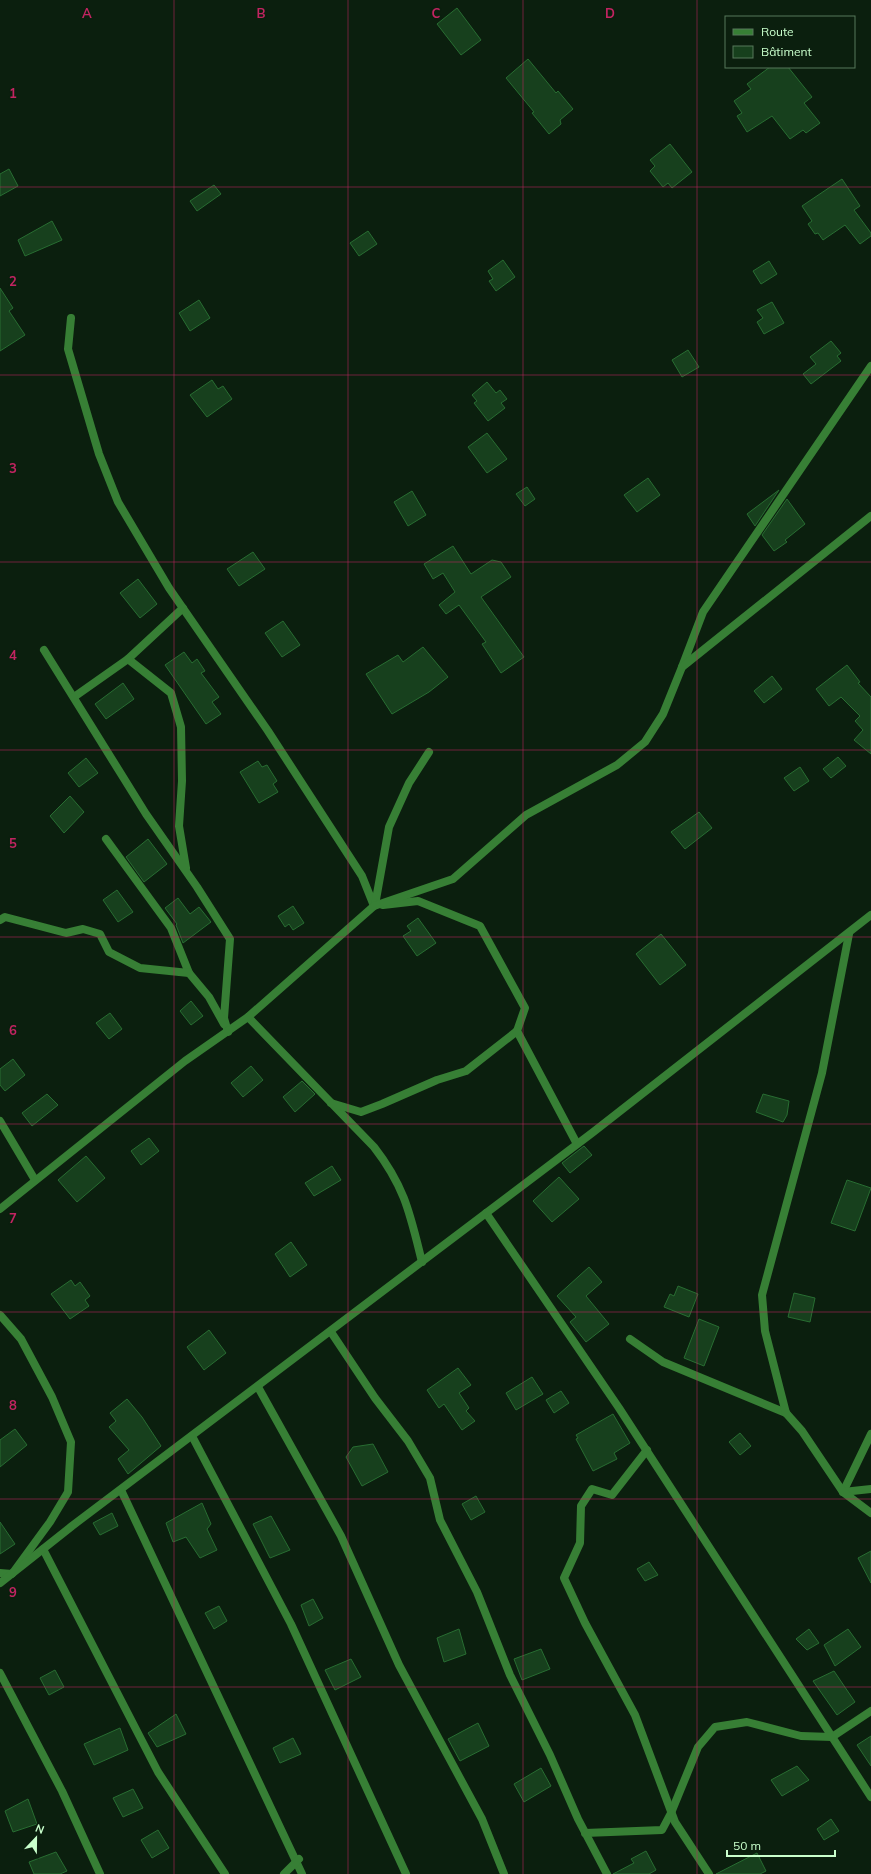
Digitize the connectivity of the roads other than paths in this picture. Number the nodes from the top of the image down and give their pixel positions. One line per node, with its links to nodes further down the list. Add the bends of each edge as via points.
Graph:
1 (71, 318): 4 (street, via 68,348 99,454 118,502)
2 (871, 366): 7 (street, via 703,612)
3 (871, 516): 7 (street)
4 (182, 608): 6 (street); 12 (street, via 268,731 362,876)
5 (44, 650): 8 (street)
6 (128, 659): 8 (street); 11 (street, via 171,693 181,727 182,781 179,826)
7 (682, 667): 12 (street, via 663,714 645,742 617,765 526,815 453,879)
8 (74, 697): 11 (street, via 146,814)
9 (429, 752): 12 (street, via 409,782 389,827)
10 (106, 839): 16 (street, via 171,928)
11 (186, 871): 19 (street, via 230,939 224,1018)
12 (374, 906): 17 (street); 18 (street, via 418,901 480,926 525,1008)
13 (871, 915): 15 (street)
14 (0, 920): 16 (street, via 5,917 66,933 82,929 100,934 108,952 140,968)
15 (849, 934): 22 (street); 31 (street, via 822,1073 762,1295 765,1331)
16 (189, 972): 19 (street, via 209,997)
17 (248, 1017): 19 (street); 20 (street)
18 (517, 1031): 20 (street, via 466,1071 437,1080 382,1104 361,1112); 22 (street)
19 (228, 1032): 23 (street, via 185,1061)
20 (331, 1103): 26 (street, via 374,1147 390,1168 407,1204)
21 (0, 1121): 23 (street)
22 (577, 1144): 25 (street)
23 (35, 1180): 24 (street)
24 (0, 1209)
25 (486, 1213): 26 (street); 34 (street)
26 (422, 1262): 28 (street)
27 (0, 1314): 41 (street, via 21,1339 52,1397 71,1442 68,1492 50,1522)
28 (331, 1332): 30 (street); 48 (street, via 408,1441 430,1478 440,1520 477,1592 510,1675)
29 (630, 1339): 31 (street, via 663,1362)
30 (258, 1387): 33 (street); 55 (street, via 341,1536 399,1665 482,1819)
31 (786, 1414): 37 (street, via 802,1431)
32 (871, 1434): 37 (street)
33 (192, 1436): 36 (street); 54 (street, via 291,1624)
34 (647, 1450): 45 (street); 47 (street, via 612,1495 592,1489 581,1506 580,1543 564,1578 585,1623 635,1715)
35 (871, 1489): 37 (street)
36 (121, 1490): 39 (street); 49 (street)
37 (843, 1492): 38 (street)
38 (871, 1513)
39 (43, 1549): 41 (street); 51 (street, via 158,1772)
40 (0, 1573): 41 (street)
41 (12, 1574): 42 (street)
42 (0, 1583)
43 (0, 1673): 50 (street, via 62,1791)
44 (871, 1711): 45 (street)
45 (832, 1736): 46 (street); 47 (street, via 802,1736 747,1722 715,1727 698,1746)
46 (871, 1797)
47 (672, 1813): 48 (street, via 662,1830); 57 (street, via 675,1822)
48 (585, 1833): 56 (street)
49 (298, 1861): 52 (street); 53 (street)
50 (100, 1874)
51 (225, 1874)
52 (284, 1874)
53 (302, 1874)
54 (406, 1874)
55 (504, 1874)
56 (607, 1874)
57 (709, 1874)

